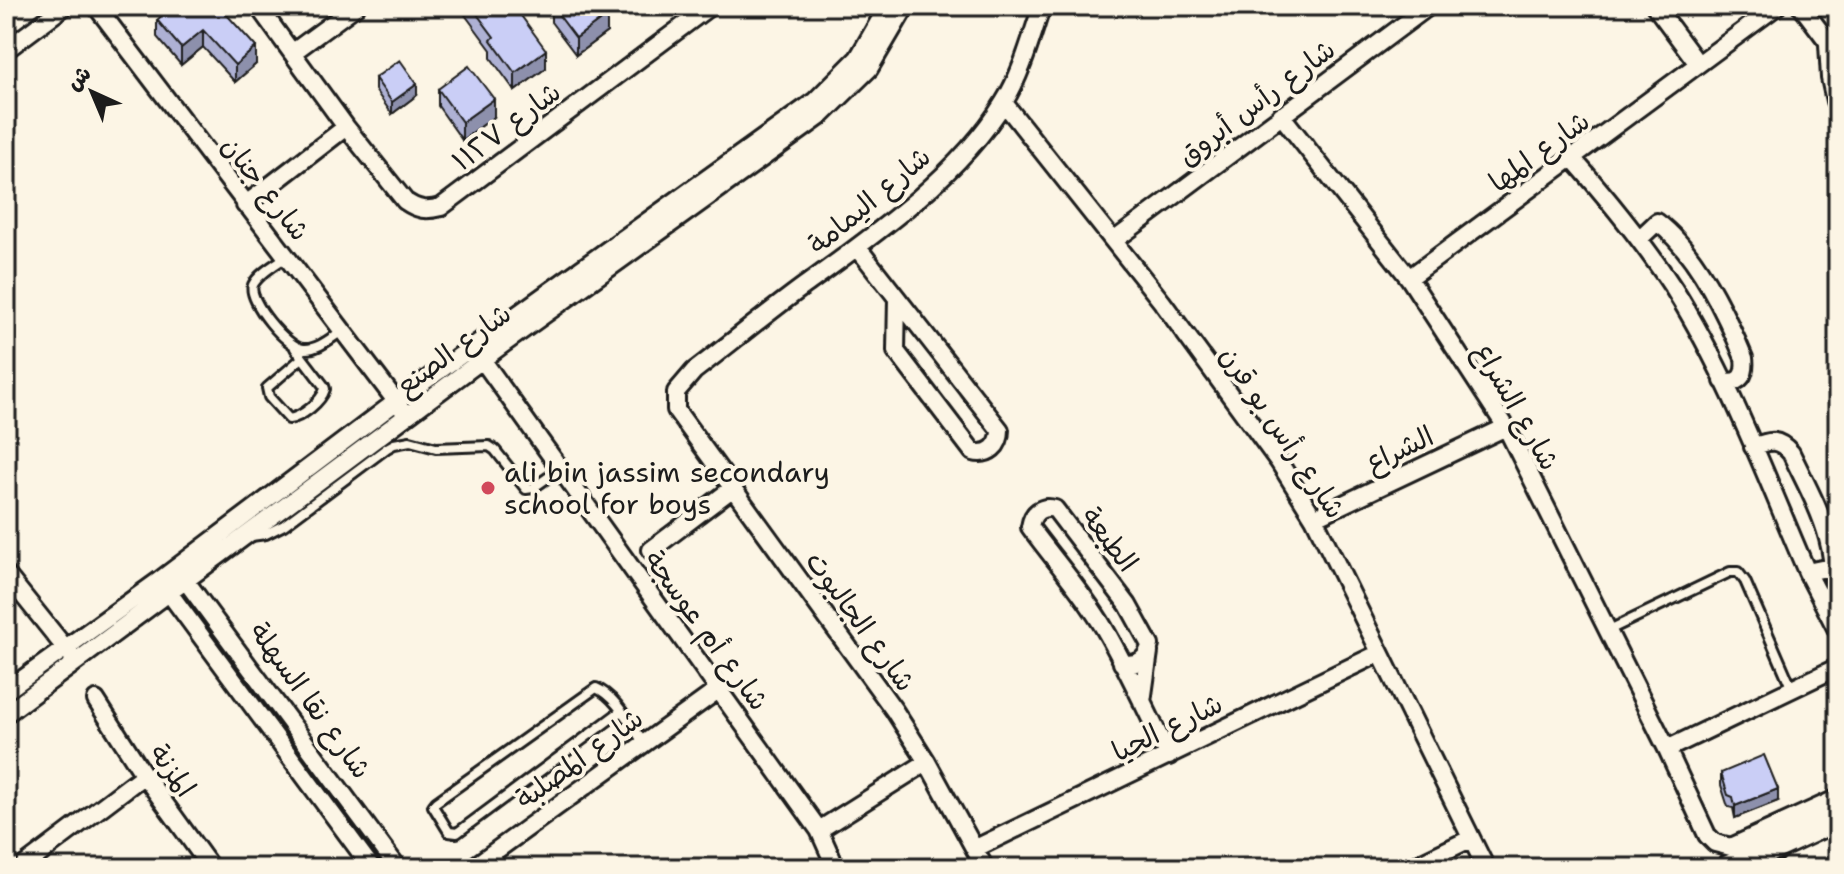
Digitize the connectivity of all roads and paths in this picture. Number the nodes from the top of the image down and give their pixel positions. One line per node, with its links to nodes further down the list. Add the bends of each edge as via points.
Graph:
1 (65, 6): 14 (street)
2 (96, 6): 22 (street, شارع جنان)
3 (258, 6): 15 (street, شارع ١١٢٧)
4 (356, 6): 15 (street)
5 (710, 6): 20 (street, شارع ١١٢٧, via 441,207 417,209 405,201)
6 (888, 6): 35 (street, شارع الصنع, via 858,58 815,101)
7 (906, 6): 35 (street, شارع الصنع, via 869,69 822,115)
8 (1042, 6): 18 (street, شارع اليمامة)
9 (1429, 6): 19 (street, شارع رأس أبروق)
10 (1655, 6): 16 (street)
11 (1777, 6): 16 (street, شارع المها)
12 (1801, 6): 13 (street)
13 (1833, 49): 17 (street, via 1830,78)
14 (6, 50)
15 (292, 53): 20 (street, شارع ١١٢٧)
16 (1698, 64): 21 (street, شارع المها)
17 (1837, 99)
18 (1004, 103): 26 (street, شارع رأس بو قرن); 27 (street, شارع اليمامة, via 924,194)
19 (1281, 115): 26 (street, شارع رأس أبروق); 29 (street, شارع الشراع)
20 (346, 127): 22 (street)
21 (1573, 159): 23 (street); 29 (street, شارع المها)
22 (245, 205): 28 (street, شارع جنان)
23 (1620, 213): 24 (street); 25 (street)
24 (1657, 222): 25 (street); 37 (street, via 1696,266 1744,358 1740,380)
25 (1639, 239): 37 (street, via 1676,293)
26 (1115, 240): 44 (street, شارع رأس بو قرن, via 1279,462)
27 (858, 248): 30 (street); 38 (street, شارع اليمامة, via 694,371)
28 (286, 257): 32 (street, شارع جنان); 33 (lane, via 255,281 252,291)
29 (1409, 278): 40 (street, شارع الشراع)
30 (897, 298): 31 (street); 34 (street)
31 (923, 329): 34 (street); 34 (street, via 1000,430 993,449 973,452)
32 (343, 331): 33 (lane, via 315,347); 39 (street, شارع جنان)
33 (295, 348): 36 (lane)
34 (896, 351)
35 (478, 354): 39 (street, شارع الصنع); 42 (street, شارع أم عوسجة)
36 (302, 358): 36 (lane, via 325,393 293,419 266,391)
37 (1723, 381): 41 (street)
38 (676, 392): 43 (street, شارع الجالبوت, via 676,410)
39 (401, 408): 45 (street, شارع الصنع); 50 (street, شارع الصنع)
40 (1506, 427): 44 (street, الشراع); 53 (street, شارع الشراع)
41 (1753, 447): 47 (street, via 1776,440 1791,453); 48 (street)
42 (560, 469): 45 (lane, via 526,489 489,446 394,444 276,530); 62 (street, شارع أم عوسجة)
43 (733, 488): 46 (street); 71 (street, شارع الجالبوت)
44 (1314, 518): 57 (street, شارع رأس بو قرن)
45 (246, 535): 50 (street, شارع الصنع)
46 (651, 550)
47 (1837, 559): 48 (street); 52 (street)
48 (1807, 572): 52 (street)
49 (6, 574): 55 (street)
50 (181, 575): 51 (street, شارع الصنع); 83 (street, شارع نقا السهلة)
51 (165, 587): 55 (street, شارع الصنع); 58 (street, شارع الصنع); 82 (street, شارع نقا السهلة)
52 (1829, 613): 54 (street)
53 (1606, 631): 61 (lane, via 1738,572); 69 (street, شارع الشراع)
54 (1838, 632)
55 (65, 648): 58 (street); 63 (street, شارع الصنع)
56 (1149, 651): 59 (street, via 1141,661); 59 (street, الطبعة, via 1128,605 1055,509 1041,509 1030,527 1103,626); 65 (street)
57 (1380, 653): 70 (street, شارع الحيا); 76 (street, شارع رأس بو قرن)
58 (76, 662): 67 (street, شارع الصنع)
59 (1122, 663): 65 (street, الطبعة)
60 (1838, 667): 61 (street)
61 (1792, 689): 69 (street)
62 (718, 690): 68 (street, شارع المصلبة); 75 (street, شارع أم عوسجة)
63 (6, 691)
64 (96, 700): 72 (street, المزنة)
65 (1142, 702): 70 (street, الطبعة)
66 (621, 711): 66 (lane, via 601,689 591,690 436,802 436,812 449,832 457,833); 68 (lane)
67 (6, 714)
68 (644, 743): 79 (street, شارع المصلبة)
69 (1667, 749): 73 (street, via 1715,843 1731,847)
70 (1169, 756): 78 (street, شارع الحيا)
71 (927, 762): 75 (street); 78 (street, شارع الجالبوت)
72 (144, 775): 80 (street); 81 (street, المزنة)
73 (1838, 798)
74 (1838, 818): 90 (main road)
75 (819, 830): 86 (street, شارع أم عوسجة)
76 (1470, 839): 88 (street); 89 (street, شارع رأس بو قرن)
77 (1838, 847): 91 (main road)
78 (976, 848): 87 (street, شارع الجالبوت)
79 (490, 854): 84 (street, شارع المصلبة); 85 (lane)
80 (21, 868)
81 (211, 868)
82 (372, 868)
83 (398, 868)
84 (472, 868)
85 (503, 868)
86 (836, 868)
87 (985, 868)
88 (1410, 868)
89 (1486, 868)
90 (1729, 868)
91 (1793, 868)

